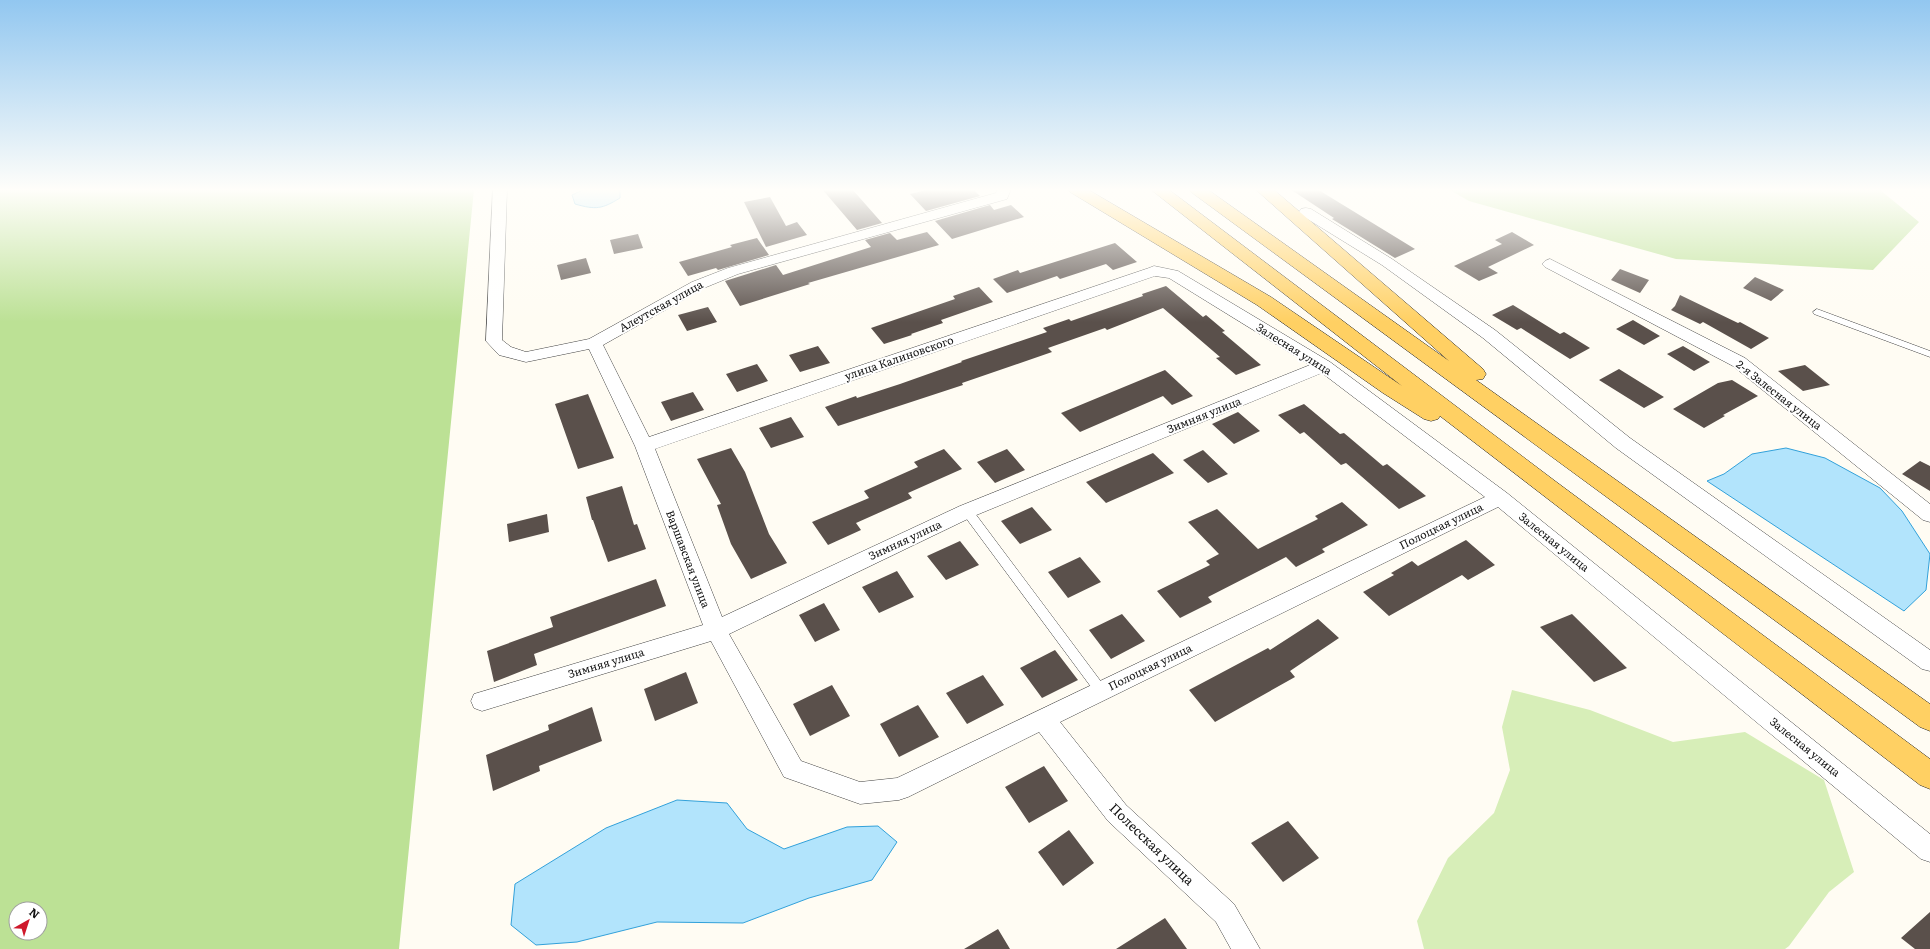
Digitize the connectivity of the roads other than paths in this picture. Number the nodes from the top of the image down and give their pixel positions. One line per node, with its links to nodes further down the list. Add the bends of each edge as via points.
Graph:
1 (498, 233): 11 (street, Алеутская улица, via 494,341 505,351 526,357)
2 (862, 233): 11 (street, Алеутская улица, via 733,271 698,284)
3 (1150, 233): 16 (main road, via 1264,301 1390,388)
4 (1216, 233): 16 (main road)
5 (1258, 233): 15 (main road)
6 (1314, 233): 15 (main road)
7 (1340, 233): 21 (street, via 1387,262 1489,334 1623,443)
8 (1550, 264): 19 (street, 2-я Залесная улица, via 1739,362)
9 (1154, 271): 13 (street, Залесная улица, via 1173,274); 14 (street, улица Калиновского)
10 (1817, 312): 12 (lane)
11 (594, 343): 14 (street, Варшавская улица)
12 (1930, 354)
13 (1324, 366): 17 (street, Залесная улица); 18 (street, Зимняя улица)
14 (644, 446): 20 (street, Варшавская улица)
15 (1579, 465): 25 (main road)
16 (1547, 487): 27 (main road)
17 (1500, 498): 22 (street, Полоцкая улица); 28 (street, Залесная улица)
18 (967, 512): 20 (street, Зимняя улица); 22 (lane)
19 (1930, 515)
20 (716, 630): 23 (street, Зимняя улица); 26 (street, Варшавская улица)
21 (1930, 662)
22 (1101, 691): 24 (street, Полоцкая улица)
23 (482, 701)
24 (1043, 719): 26 (street, Полоцкая улица, via 899,789 860,793); 29 (street, Полесская улица, via 1117,814 1225,913)
25 (1930, 719)
26 (794, 769)
27 (1930, 776)
28 (1930, 850)
29 (1246, 949)

